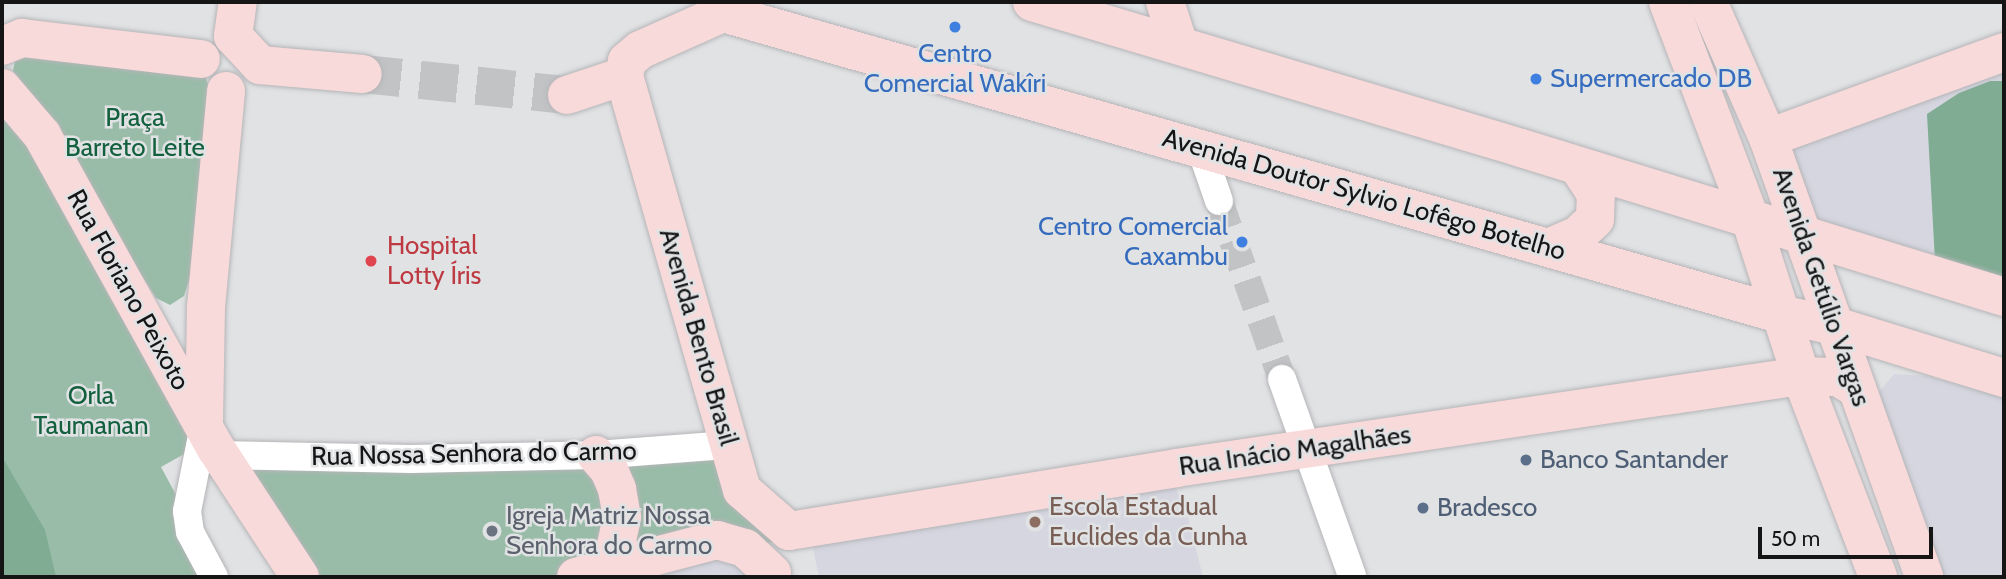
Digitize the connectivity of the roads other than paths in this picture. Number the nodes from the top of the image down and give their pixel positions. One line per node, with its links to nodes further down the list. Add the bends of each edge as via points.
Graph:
1 (1032, 2): 6 (main road)
2 (1166, 2): 6 (main road)
3 (1668, 2): 20 (main road, Avenida Getúlio Vargas)
4 (1708, 2): 16 (main road, Avenida Getúlio Vargas)
5 (235, 19): 9 (main road); 10 (main road)
6 (1155, 28): 18 (main road)
7 (12, 42): 9 (main road)
8 (2004, 52): 16 (main road)
9 (201, 59): 14 (main road)
10 (260, 65): 11 (main road); 14 (main road)
11 (363, 74)
12 (624, 76): 15 (main road); 17 (main road, Avenida Doutor Sylvio Lofêgo Botelho, via 627,61 640,50 723,13); 33 (main road, Avenida Bento Brasil)
13 (2, 88): 24 (main road, Rua Floriano Peixoto, via 41,135)
14 (226, 92): 25 (main road)
15 (567, 95)
16 (1768, 138): 21 (main road, Avenida Getúlio Vargas)
17 (1201, 149): 19 (street); 22 (main road, Avenida Doutor Sylvio Lofêgo Botelho)
18 (1578, 166): 20 (main road); 22 (main road, via 1597,194 1595,219 1578,235)
19 (1219, 201)
20 (1750, 218): 21 (main road); 26 (main road, Avenida Getúlio Vargas)
21 (1805, 236): 23 (main road); 27 (main road, Avenida Getúlio Vargas)
22 (1548, 248): 26 (main road, Avenida Doutor Sylvio Lofêgo Botelho)
23 (2004, 297)
24 (135, 304): 25 (main road, via 172,320); 32 (main road, Rua Floriano Peixoto)
25 (206, 307): 32 (main road)
26 (1780, 314): 27 (main road, Avenida Doutor Sylvio Lofêgo Botelho); 28 (main road, Avenida Getúlio Vargas)
27 (1835, 327): 29 (main road, Avenida Doutor Sylvio Lofêgo Botelho); 31 (main road, Avenida Getúlio Vargas)
28 (1801, 376): 31 (main road, Rua Inácio Magalhães, via 1838,377); 34 (main road, Rua Inácio Magalhães); 44 (main road, Avenida Getúlio Vargas)
29 (2004, 378)
30 (1282, 379): 34 (street)
31 (1857, 389): 45 (main road, Avenida Getúlio Vargas)
32 (212, 441): 35 (street, Rua Nossa Senhora do Carmo, via 411,459); 42 (street, via 187,511 190,532); 43 (main road, Rua Floriano Peixoto)
33 (727, 445): 35 (street, Rua Nossa Senhora do Carmo); 36 (main road, Avenida Bento Brasil)
34 (1307, 450): 37 (main road, Rua Inácio Magalhães); 41 (street)
35 (596, 455): 39 (main road, via 617,489 622,517 616,545)
36 (742, 489): 37 (main road, Avenida Bento Brasil); 38 (main road, via 736,518)
37 (789, 531): 40 (main road)
38 (717, 540): 39 (main road); 40 (main road, via 745,548)
39 (591, 573)
40 (773, 575)
41 (1352, 576)
42 (214, 577)
43 (300, 577)
44 (1878, 577)
45 (1924, 577)

